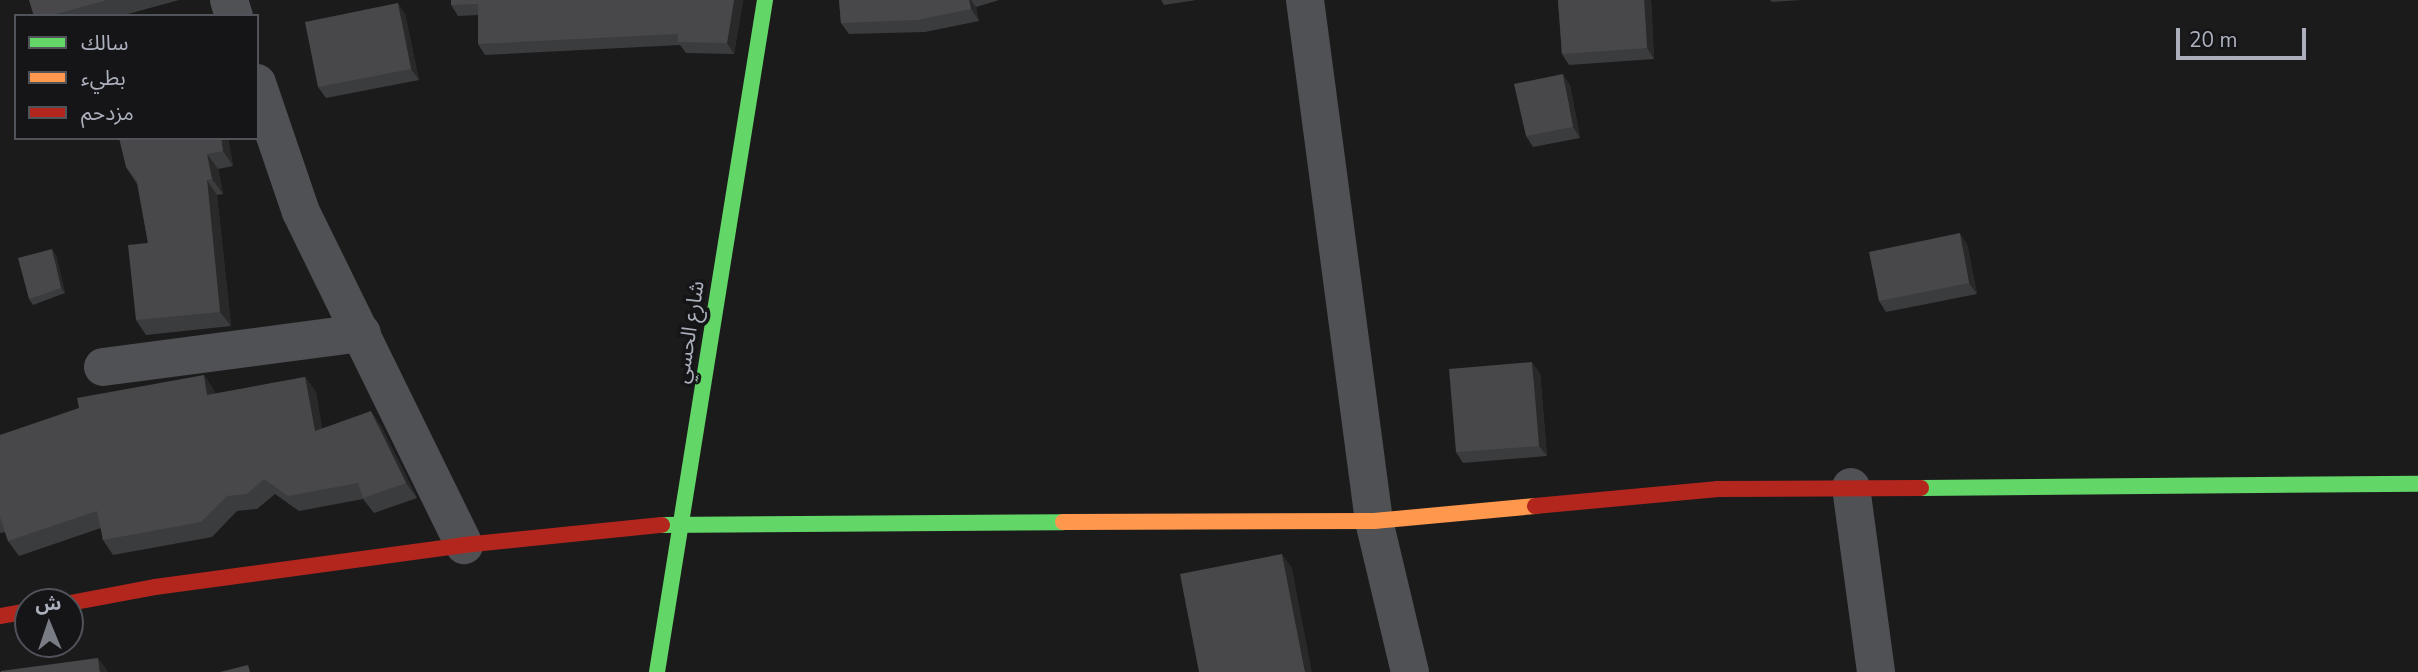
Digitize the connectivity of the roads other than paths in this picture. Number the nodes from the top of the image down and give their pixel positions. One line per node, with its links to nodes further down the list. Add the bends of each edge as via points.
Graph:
1 (765, 0): 9 (main road, شارع الحسي)
2 (1305, 0): 8 (street)
3 (259, 89): 4 (street, via 302,212)
4 (362, 333): 5 (street); 10 (street)
5 (103, 367)
6 (2418, 484): 7 (main road)
7 (1851, 488): 8 (main road, via 1718,489); 14 (street)
8 (1374, 522): 9 (main road); 13 (street)
9 (678, 523): 10 (main road); 12 (main road, شارع الحسي)
10 (464, 545): 11 (main road)
11 (84, 600)
12 (657, 672)
13 (1410, 672)
14 (1876, 672)

